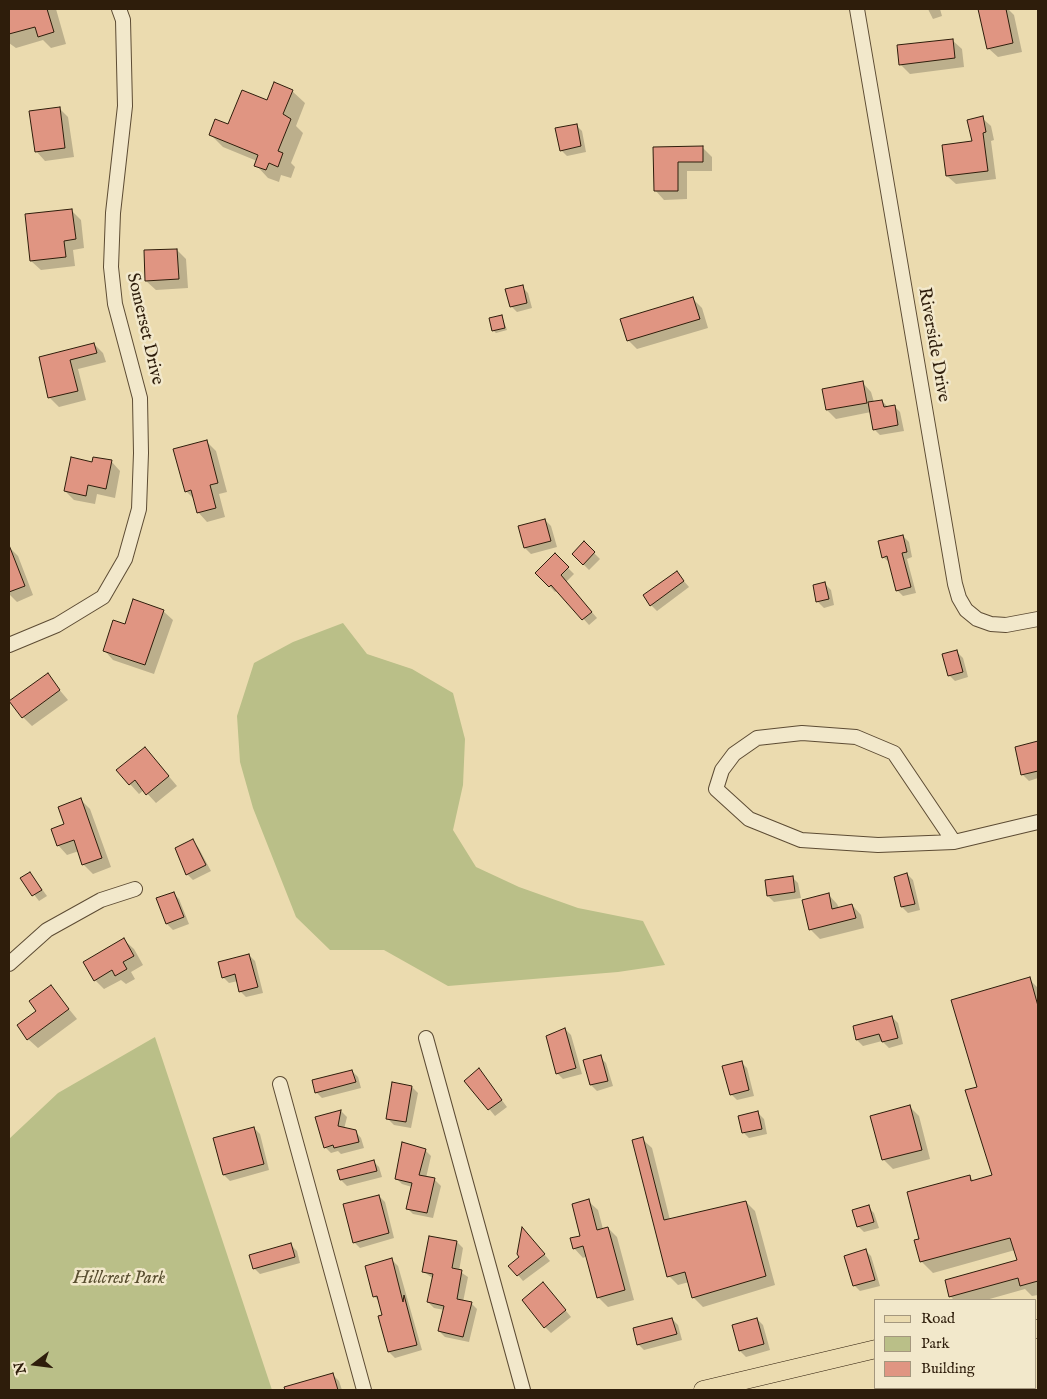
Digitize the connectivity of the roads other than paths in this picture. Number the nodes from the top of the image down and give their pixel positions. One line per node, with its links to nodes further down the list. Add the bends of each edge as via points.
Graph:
1 (119, 9): 4 (street, Somerset Drive, via 123,20 126,106 113,213 111,267 115,304 140,398 139,509 125,559 104,597 57,625)
2 (857, 9): 3 (street, Riverside Drive, via 959,598 977,619 991,624 1006,625)
3 (1038, 619)
4 (9, 645)
5 (1038, 822): 6 (street)
6 (954, 842): 6 (street, via 878,845 801,840 749,819 716,789 722,770 734,754 757,738 802,733 856,737 894,753)
7 (135, 889): 8 (street, via 101,900 47,930)
8 (9, 964)
9 (426, 1038): 13 (street)
10 (280, 1084): 12 (street)
11 (874, 1349): 14 (main road)
12 (364, 1390)
13 (523, 1390)
14 (703, 1390)

